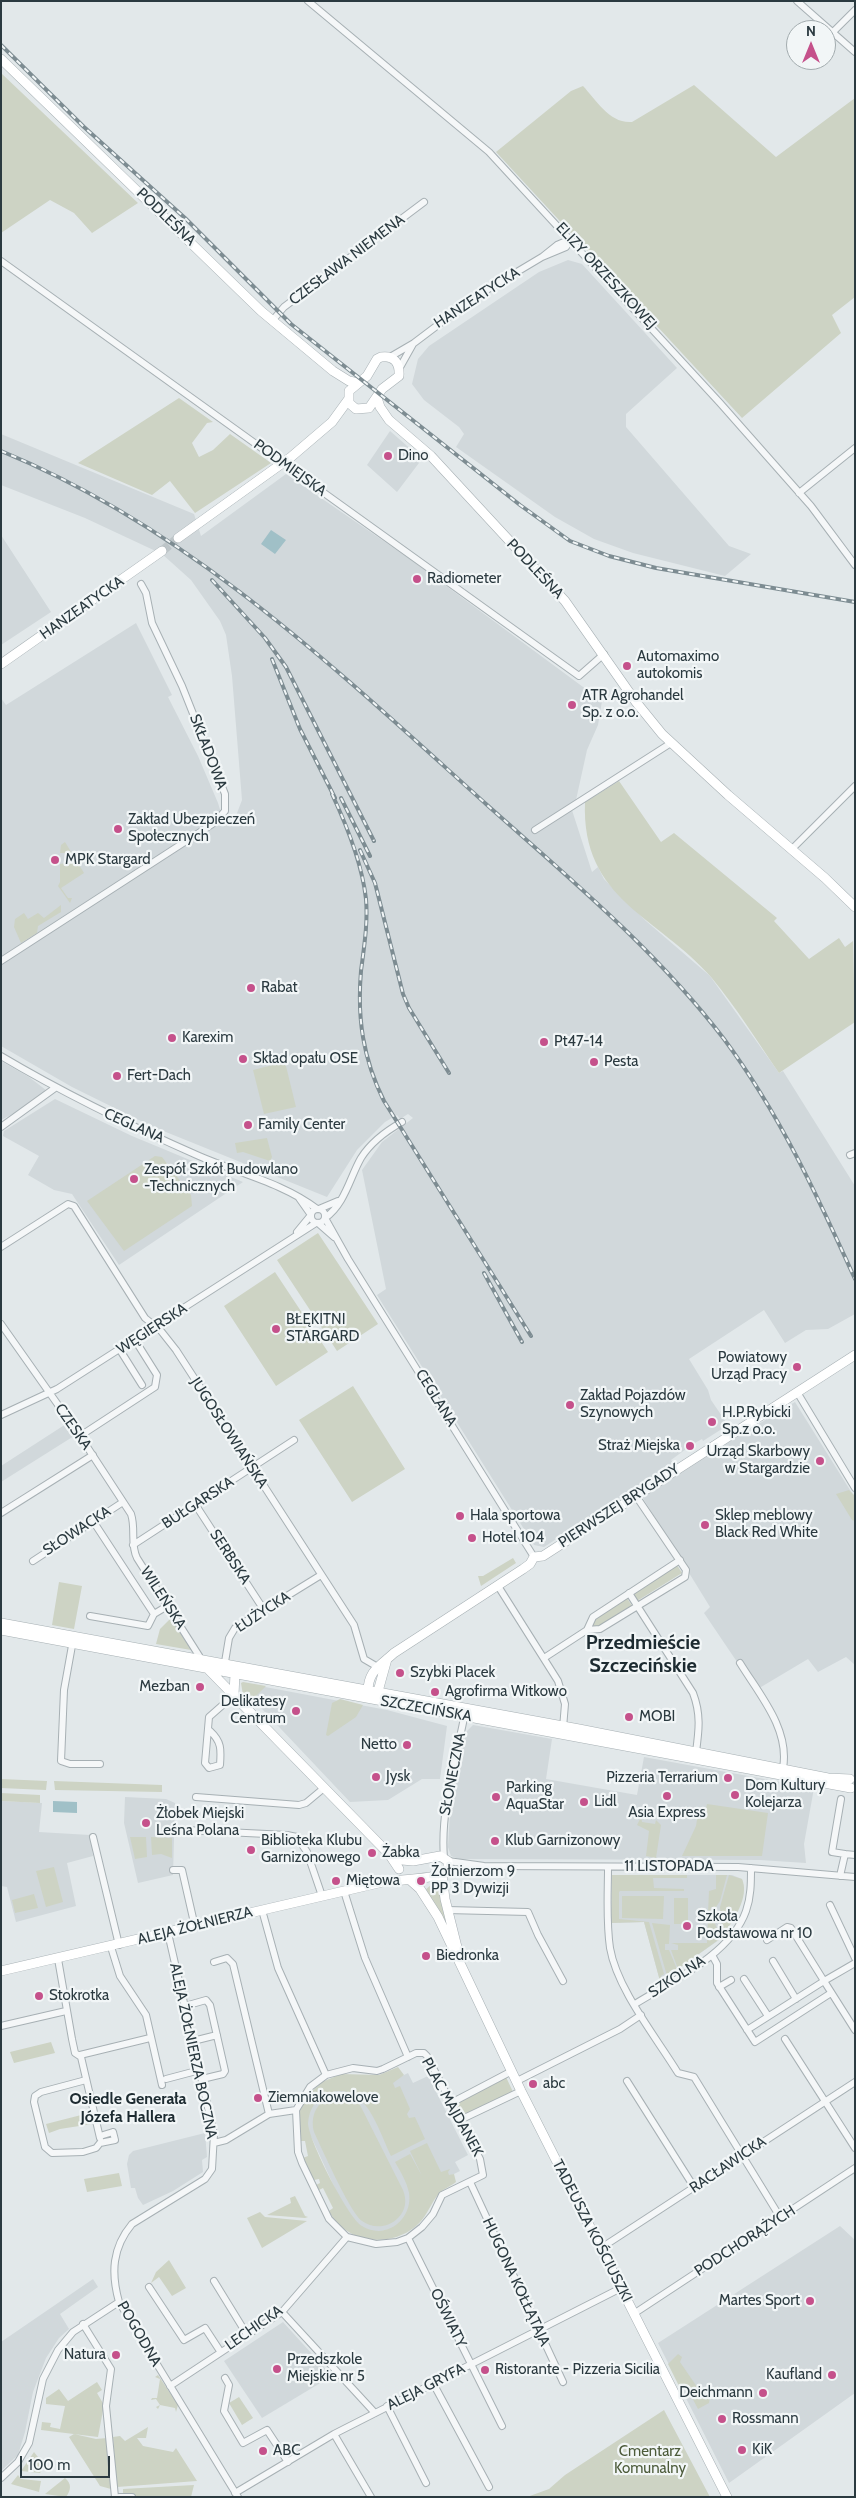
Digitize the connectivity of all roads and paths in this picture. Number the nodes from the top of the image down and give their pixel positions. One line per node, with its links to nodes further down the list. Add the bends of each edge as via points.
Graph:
1 (308, 1): 10 (street, ELIZY ORZESZKOWEJ, via 489,152)
2 (798, 1): 4 (street)
3 (855, 10): 5 (street)
4 (818, 20)
5 (836, 29)
6 (836, 36): 7 (street)
7 (855, 52)
8 (1, 60): 12 (street, PODLEŚNA)
9 (424, 202): 12 (street, CZESŁAWA NIEMENA, via 284,307)
10 (571, 239): 13 (street, HANZEATYCKA, via 557,244 542,257 475,297); 25 (street, ELIZY ORZESZKOWEJ)
11 (1, 261): 24 (street, PODMIEJSKA)
12 (272, 321): 16 (street, PODLEŚNA)
13 (414, 343): 14 (street, HANZEATYCKA); 15 (street, HANZEATYCKA)
14 (390, 357): 15 (street, via 396,360); 17 (street, via 377,359 367,376)
15 (399, 369): 19 (street, via 397,378)
16 (333, 371): 17 (street, PODLEŚNA, via 348,381); 18 (street, PODLEŚNA)
17 (358, 383): 18 (street, via 350,389)
18 (348, 397): 20 (street, PODLEŚNA, via 351,406); 22 (street)
19 (376, 398): 20 (street); 21 (street, PODLEŚNA)
20 (363, 410): 21 (street, PODLEŚNA); 22 (street)
21 (389, 420): 30 (street, PODLEŚNA, via 431,456 565,601)
22 (332, 422): 24 (street)
23 (855, 448): 25 (street)
24 (283, 463): 26 (street); 30 (street, PODMIEJSKA, via 578,676)
25 (799, 493): 28 (street, ELIZY ORZESZKOWEJ)
26 (178, 538)
27 (162, 551): 31 (street, HANZEATYCKA)
28 (855, 564)
29 (141, 584): 37 (street, SKŁADOWA, via 152,623 182,686 225,794 224,811 214,823)
30 (604, 654): 32 (street, PODLEŚNA, via 636,702)
31 (1, 664)
32 (671, 743): 34 (street); 35 (street, PODLEŚNA)
33 (855, 786): 35 (street)
34 (535, 830)
35 (792, 850): 36 (street, PODLEŚNA)
36 (855, 907)
37 (1, 961)
38 (1, 1056): 39 (street, CEGLANA)
39 (56, 1088): 41 (street); 42 (street, CEGLANA, via 199,1156)
40 (402, 1122): 43 (street, via 367,1150)
41 (1, 1128)
42 (298, 1196): 44 (street, CEGLANA); 45 (street)
43 (339, 1200): 44 (street); 46 (street)
44 (318, 1209): 45 (street); 46 (street)
45 (311, 1214): 47 (street); 48 (street, WĘGIERSKA)
46 (325, 1218): 47 (street); 49 (street, CEGLANA)
47 (317, 1223): 48 (street, WĘGIERSKA); 49 (street, CEGLANA)
48 (297, 1234): 52 (street, WĘGIERSKA)
49 (336, 1240): 73 (street, CEGLANA)
50 (1, 1247): 52 (street, JUGOSŁOWIAŃSKA, via 71,1204 145,1318)
51 (1, 1324): 58 (street, CZESKA)
52 (156, 1327): 53 (street, WĘGIERSKA); 63 (street, JUGOSŁOWIAŃSKA, via 176,1350)
53 (135, 1340): 54 (street, WĘGIERSKA); 60 (street, via 157,1375 155,1387)
54 (120, 1350): 56 (street); 58 (street, WĘGIERSKA)
55 (855, 1355): 57 (street, PIERWSZEJ BRYGADY)
56 (142, 1385)
57 (797, 1392): 64 (street); 65 (street, PIERWSZEJ BRYGADY)
58 (50, 1393): 59 (street, WĘGIERSKA); 60 (street, CZESKA)
59 (1, 1415)
60 (80, 1436): 62 (street, CZESKA)
61 (294, 1440): 63 (street, BUŁGARSKA)
62 (93, 1455): 66 (street, CZESKA); 68 (street)
63 (252, 1468): 67 (street, BUŁGARSKA); 76 (street, JUGOSŁOWIAŃSKA)
64 (855, 1488)
65 (636, 1496): 73 (street, PIERWSZEJ BRYGADY, via 543,1556); 74 (street)
66 (123, 1502): 69 (street, SŁOWACKA); 71 (street, CZESKA, via 133,1522)
67 (195, 1504): 70 (street, BUŁGARSKA); 81 (street, SERBSKA)
68 (1, 1513)
69 (93, 1521): 75 (street, SŁOWACKA); 82 (street)
70 (152, 1533): 71 (street, BUŁGARSKA); 72 (street, BUŁGARSKA)
71 (134, 1534): 72 (street)
72 (133, 1545): 79 (street, WILEŃSKA, via 137,1558)
73 (534, 1557): 77 (street, PIERWSZEJ BRYGADY, via 530,1564)
74 (680, 1560): 78 (street); 80 (street, via 686,1570 685,1577)
75 (33, 1561)
76 (322, 1575): 81 (street, ŁUŻYCKA); 91 (street, JUGOSŁOWIAŃSKA, via 354,1625 364,1659)
77 (498, 1586): 87 (street); 89 (street, PIERWSZEJ BRYGADY)
78 (630, 1593): 80 (street); 85 (street, via 592,1617)
79 (169, 1605): 82 (street); 88 (street, WILEŃSKA)
80 (637, 1605): 85 (street, via 600,1629); 102 (street, via 693,1693 700,1723)
81 (264, 1610): 92 (street, ŁUŻYCKA, via 231,1633)
82 (154, 1614): 83 (street, via 148,1626)
83 (90, 1616)
84 (2, 1628): 86 (street, SZCZECIŃSKA)
85 (587, 1630): 87 (street)
86 (73, 1639): 88 (street, SZCZECIŃSKA); 93 (street, SZCZECIŃSKA); 103 (street, via 64,1690 61,1761)
87 (544, 1658): 100 (street, via 564,1695)
88 (201, 1659): 92 (street, SZCZECIŃSKA); 93 (street, WILEŃSKA)
89 (387, 1659): 91 (street, PIERWSZEJ BRYGADY); 96 (street)
90 (740, 1663): 104 (street, via 778,1726)
91 (376, 1666): 97 (street)
92 (224, 1667): 93 (street, SZCZECIŃSKA); 94 (street, SZCZECIŃSKA); 95 (street); 97 (street, SZCZECIŃSKA)
93 (207, 1668): 95 (street)
94 (235, 1673): 97 (street, SZCZECIŃSKA); 98 (street)
95 (222, 1681): 98 (street)
96 (380, 1692): 97 (street); 99 (street, SZCZECIŃSKA)
97 (369, 1694): 99 (street, SZCZECIŃSKA)
98 (234, 1695): 101 (street, via 209,1717); 106 (street)
99 (465, 1712): 100 (street, SZCZECIŃSKA); 113 (street, SŁONECZNA, via 442,1840)
100 (563, 1730): 102 (street, SZCZECIŃSKA); 105 (street, SZCZECIŃSKA)
101 (210, 1731): 101 (street, via 221,1745 220,1766 216,1768 210,1768 206,1763)
102 (696, 1752): 104 (street, SZCZECIŃSKA)
103 (100, 1764)
104 (784, 1768): 105 (street, SZCZECIŃSKA)
105 (853, 1783)
106 (324, 1788): 107 (street, via 299,1805); 115 (street)
107 (196, 1797)
108 (841, 1799): 111 (street, via 832,1852)
109 (185, 1830): 126 (street, via 297,1837 307,1852)
110 (93, 1837): 133 (street)
111 (845, 1854): 112 (street); 121 (street)
112 (855, 1855)
113 (442, 1858): 114 (street); 116 (street, 11 LISTOPADA); 120 (street, TADEUSZA KOŚCIUSZKI, via 448,1868)
114 (406, 1861): 115 (street); 115 (street)
115 (396, 1865): 123 (street); 124 (street, TADEUSZA KOŚCIUSZKI)
116 (484, 1866): 117 (street, 11 LISTOPADA); 120 (street, 11 LISTOPADA)
117 (608, 1867): 118 (street, 11 LISTOPADA); 149 (street, via 610,1949 622,1983)
118 (751, 1868): 121 (street, 11 LISTOPADA); 134 (street, SZKOLNA, via 746,1912 736,1931)
119 (173, 1870): 130 (street, via 182,1870)
120 (444, 1874): 124 (street, ALEJA ŻOŁNIERZA); 129 (street, TADEUSZA KOŚCIUSZKI)
121 (840, 1876): 122 (street, 11 LISTOPADA)
122 (855, 1877)
123 (389, 1880): 124 (street, ALEJA ŻOŁNIERZA); 125 (street, ALEJA ŻOŁNIERZA)
124 (409, 1880): 139 (street, TADEUSZA KOŚCIUSZKI, via 431,1906)
125 (344, 1891): 126 (street, ALEJA ŻOŁNIERZA); 162 (street, via 365,1958)
126 (322, 1896): 128 (street, ALEJA ŻOŁNIERZA)
127 (830, 1905): 135 (street)
128 (262, 1910): 130 (street, ALEJA ŻOŁNIERZA); 165 (street, via 278,1968)
129 (447, 1910): 139 (street, TADEUSZA KOŚCIUSZKI); 144 (street, via 528,1912)
130 (195, 1927): 131 (street, ALEJA ŻOŁNIERZA)
131 (168, 1933): 133 (street, ALEJA ŻOŁNIERZA); 150 (street, ALEJA ŻOŁNIERZA BOCZNA)
132 (767, 1940): 145 (street, via 791,1928)
133 (115, 1946): 136 (street, ALEJA ŻOŁNIERZA); 158 (street, via 120,1976 146,2016)
134 (712, 1955): 146 (street, via 717,1964); 149 (street, SZKOLNA)
135 (855, 1958)
136 (58, 1959): 141 (street, ALEJA ŻOŁNIERZA); 151 (street)
137 (773, 1961): 148 (street)
138 (214, 1962): 177 (street, via 227,1958 233,1964)
139 (460, 1963): 164 (street, TADEUSZA KOŚCIUSZKI)
140 (855, 1963): 145 (street)
141 (1, 1971)
142 (744, 1979): 153 (street)
143 (731, 1980): 146 (street)
144 (563, 1981)
145 (824, 1981): 147 (street); 148 (street)
146 (719, 1987): 155 (street)
147 (831, 1993): 155 (street, via 755,2042); 156 (street)
148 (796, 1998): 153 (street)
149 (635, 2004): 152 (street)
150 (185, 2006): 157 (street, via 209,2002); 160 (street, ALEJA ŻOŁNIERZA BOCZNA)
151 (66, 2011): 154 (street); 161 (street, via 76,2053)
152 (642, 2014): 169 (street, SZKOLNA, via 620,2029); 184 (street, via 678,2073 694,2076)
153 (768, 2016): 155 (street)
154 (1, 2026)
155 (747, 2030)
156 (855, 2030)
157 (217, 2036): 160 (street); 167 (street, via 223,2074)
158 (150, 2038): 161 (street); 172 (street)
159 (785, 2039): 174 (street)
160 (193, 2041): 163 (street, ALEJA ŻOŁNIERZA BOCZNA)
161 (80, 2055): 168 (street)
162 (408, 2057): 165 (street, PLAC MAJDANEK, via 377,2071 353,2068); 175 (street, PLAC MAJDANEK, via 419,2052 427,2056)
163 (200, 2070): 166 (street); 167 (street, ALEJA ŻOŁNIERZA BOCZNA)
164 (512, 2071): 169 (street, TADEUSZA KOŚCIUSZKI); 175 (street)
165 (326, 2075): 176 (street, PLAC MAJDANEK, via 310,2087)
166 (166, 2078)
167 (202, 2079): 181 (street, ALEJA ŻOŁNIERZA BOCZNA)
168 (86, 2080): 179 (street); 183 (street, via 35,2096 46,2152)
169 (517, 2081): 173 (street, TADEUSZA KOŚCIUSZKI)
170 (627, 2081): 189 (street)
171 (855, 2082): 174 (street, RACŁAWICKA)
172 (162, 2086)
173 (522, 2090): 178 (street); 193 (street, TADEUSZA KOŚCIUSZKI)
174 (825, 2102): 182 (street); 184 (street, RACŁAWICKA)
175 (451, 2103): 178 (street, PLAC MAJDANEK)
176 (296, 2110): 177 (street); 191 (street, via 298,2152 302,2163 330,2219)
177 (269, 2114): 181 (street, via 226,2140)
178 (460, 2120): 188 (street, PLAC MAJDANEK, via 483,2167 483,2175)
179 (99, 2134): 180 (street); 180 (street, via 113,2132 115,2140)
180 (100, 2143): 183 (street, via 91,2150)
181 (214, 2143): 187 (street, ALEJA ŻOŁNIERZA BOCZNA)
182 (855, 2148)
183 (70, 2153): 185 (street)
184 (742, 2154): 189 (street, RACŁAWICKA); 190 (street)
185 (62, 2155)
186 (855, 2168): 190 (street, PODCHORĄŻYCH)
187 (212, 2169): 197 (street, POGODNA, via 205,2179 143,2216 125,2233 114,2264)
188 (470, 2182): 192 (street, PLAC MAJDANEK, via 442,2195 433,2214); 201 (street, HUGONA KOŁŁĄTAJA)
189 (694, 2187): 193 (street, RACŁAWICKA)
190 (780, 2217): 199 (street, PODCHORĄŻYCH)
191 (347, 2237): 192 (street, PLAC MAJDANEK, via 376,2244); 198 (street, LECHICKA)
192 (408, 2238): 204 (street, OŚWIATY)
193 (601, 2248): 196 (street, TADEUSZA KOŚCIUSZKI)
194 (214, 2281): 202 (street)
195 (149, 2287): 203 (street, via 184,2340 205,2328)
196 (621, 2288): 199 (street, TADEUSZA KOŚCIUSZKI); 201 (street, ALEJA GRYFA)
197 (119, 2302): 200 (street); 208 (street, POGODNA)
198 (282, 2312): 202 (street, LECHICKA); 210 (street)
199 (634, 2313): 222 (street, TADEUSZA KOŚCIUSZKI)
200 (83, 2324): 214 (street, via 50,2364 39,2394 30,2443 18,2462); 218 (street, via 111,2369 106,2406)
201 (537, 2331): 204 (street, ALEJA GRYFA); 206 (street, HUGONA KOŁŁĄTAJA)
202 (246, 2333): 203 (street, LECHICKA)
203 (220, 2351): 208 (street, LECHICKA)
204 (471, 2364): 207 (street, ALEJA GRYFA); 211 (street, OŚWIATY)
205 (225, 2378): 213 (street, via 229,2385 224,2411 243,2444 267,2430)
206 (563, 2382)
207 (433, 2384): 209 (street, ALEJA GRYFA); 216 (street)
208 (170, 2386): 217 (street, POGODNA)
209 (387, 2406): 210 (street, ALEJA GRYFA); 215 (street)
210 (375, 2413): 212 (street, ALEJA GRYFA)
211 (502, 2426)
212 (334, 2434): 213 (street, ALEJA GRYFA); 221 (street)
213 (288, 2462): 217 (street, ALEJA GRYFA)
214 (1, 2478)
215 (426, 2483)
216 (489, 2487)
217 (236, 2495)
218 (115, 2497)
219 (119, 2497): 220 (street)
220 (132, 2497)
221 (371, 2497)
222 (727, 2497)

